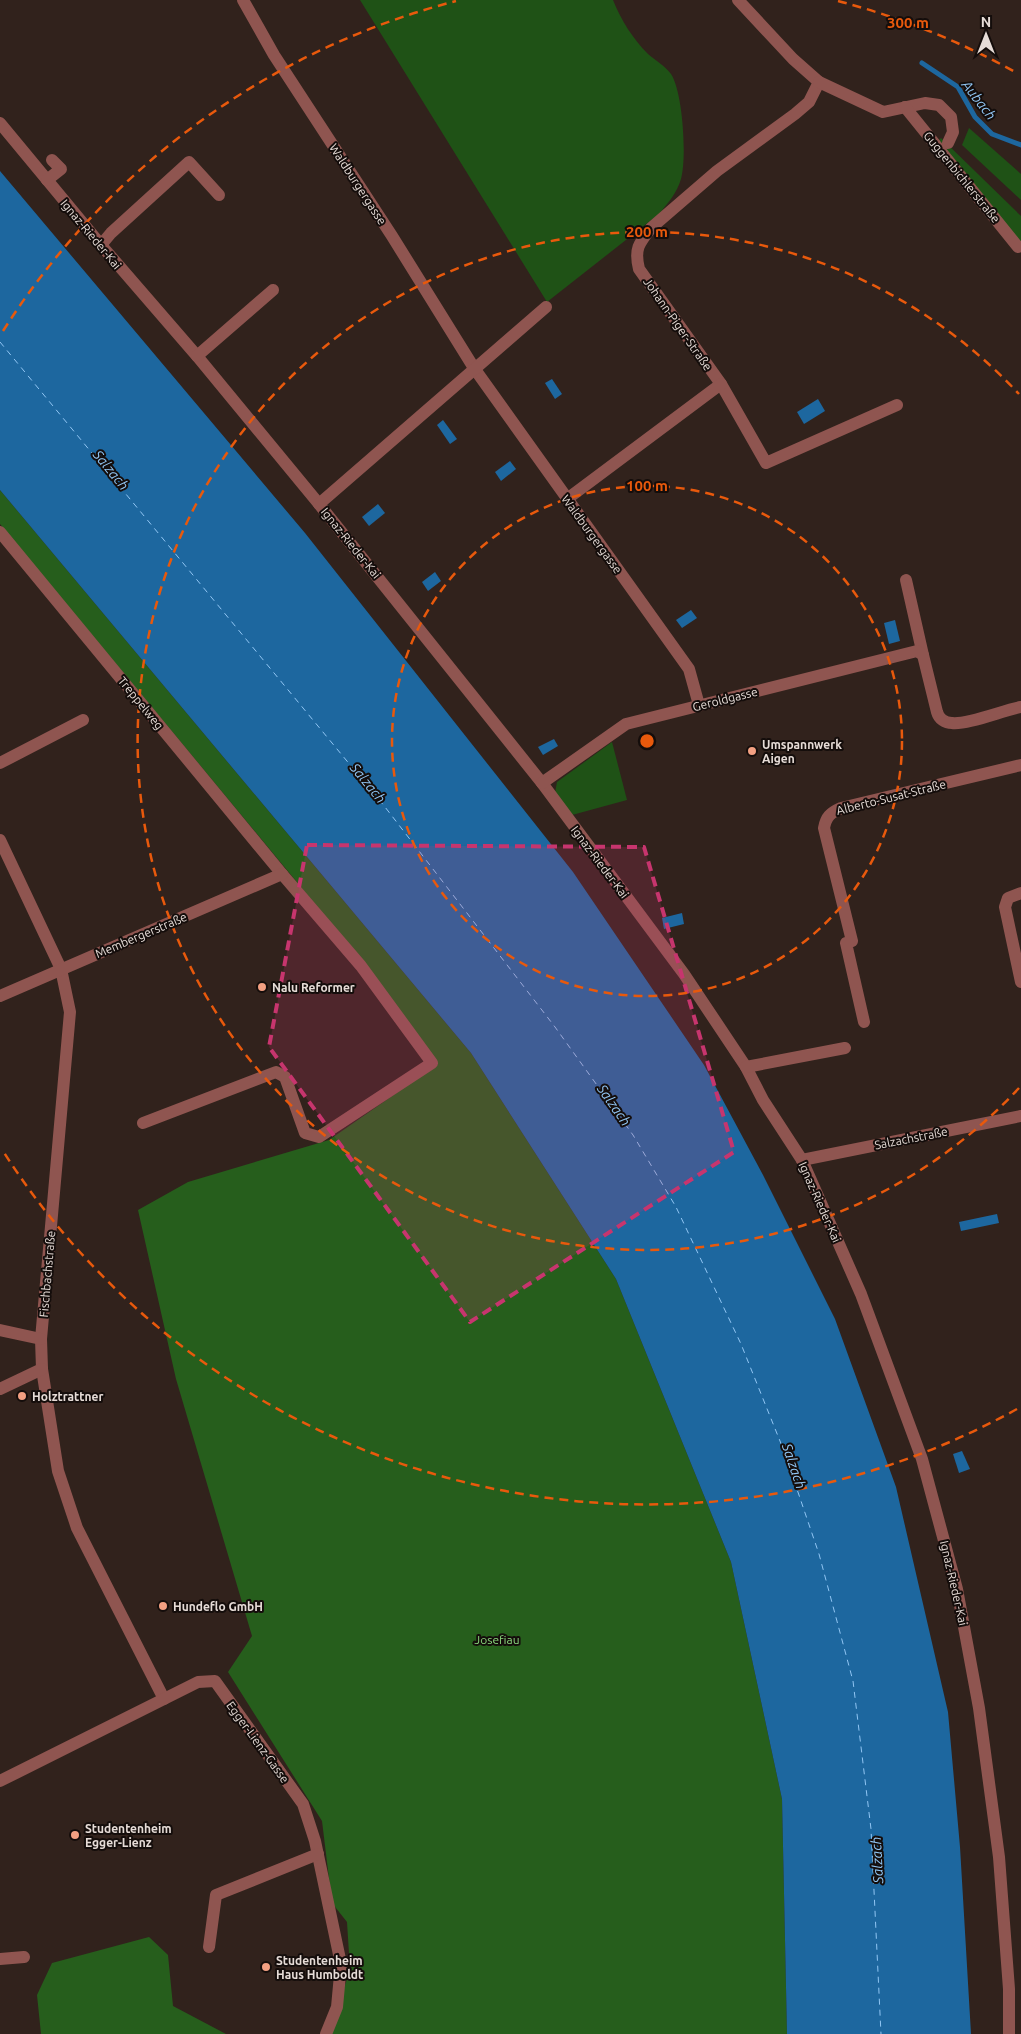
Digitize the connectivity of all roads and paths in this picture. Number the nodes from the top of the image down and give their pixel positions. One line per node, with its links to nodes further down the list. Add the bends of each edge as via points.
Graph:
1 (243, 0): 15 (street, Waldburgergasse, via 274,55)
2 (738, 0): 3 (street, Guggenbichlerstraße)
3 (819, 82): 4 (street, Guggenbichlerstraße, via 883,112); 16 (street, Johann-Piger-Straße, via 808,102 717,171 651,228 636,251 639,269)
4 (906, 107): 6 (street, Guggenbichlerstraße, via 939,104 951,117 953,132); 11 (street, Guggenbichlerstraße)
5 (0, 123): 8 (street, Ignaz-Rieder-Kai)
6 (948, 143)
7 (52, 160): 8 (street, via 61,169)
8 (47, 180): 10 (street, Ignaz-Rieder-Kai)
9 (219, 194): 10 (street, via 189,162)
10 (100, 246): 14 (street, Ignaz-Rieder-Kai)
11 (1018, 247)
12 (273, 290): 14 (street)
13 (546, 307): 15 (street)
14 (197, 356): 19 (street, Ignaz-Rieder-Kai)
15 (474, 368): 18 (street, Waldburgergasse); 19 (street, Ignaz-Rieder-Kai)
16 (721, 384): 17 (street, Johann-Piger-Straße, via 766,463); 18 (street)
17 (897, 405)
18 (566, 499): 23 (street, Waldburgergasse, via 689,669)
19 (319, 504): 28 (street, Ignaz-Rieder-Kai)
20 (0, 532): 30 (street, Treppelweg)
21 (906, 580): 22 (street)
22 (923, 655): 23 (street, Geroldgasse, via 917,651); 24 (street, via 938,718 958,723)
23 (700, 705): 28 (street, Geroldgasse, via 626,724)
24 (1021, 707)
25 (83, 720): 26 (street)
26 (0, 763)
27 (1021, 765): 36 (street, Alberto-Susat-Straße, via 841,808 831,812 826,819 824,828 852,941 846,943)
28 (542, 783): 38 (street, Ignaz-Rieder-Kai, via 684,974)
29 (0, 840): 33 (street, Fischbachstraße)
30 (282, 874): 33 (street, Membergerstraße); 40 (street, Treppelweg, via 361,966 432,1063 319,1137 305,1133 285,1077 276,1072)
31 (1021, 893): 32 (street, via 1005,903 1005,912)
32 (1017, 941): 34 (street)
33 (61, 970): 35 (street, Membergerstraße); 43 (street, Fischbachstraße, via 70,1012)
34 (1021, 982)
35 (0, 996)
36 (864, 1022)
37 (845, 1048): 38 (street)
38 (746, 1067): 41 (street, Ignaz-Rieder-Kai)
39 (1021, 1116): 41 (street, Salzachstraße)
40 (143, 1123)
41 (802, 1160): 53 (street, Ignaz-Rieder-Kai, via 861,1294 919,1451 957,1589 980,1708 1000,1857)
42 (0, 1330): 43 (street)
43 (41, 1339): 44 (street, Fischbachstraße)
44 (42, 1368): 45 (street); 46 (street, Fischbachstraße, via 58,1471 77,1528)
45 (0, 1389)
46 (164, 1699): 47 (street, Egger-Lienz-Gasse); 48 (street, Egger-Lienz-Gasse, via 198,1682 215,1681 303,1804)
47 (0, 1781)
48 (318, 1854): 49 (street, via 216,1895); 52 (street, Egger-Lienz-Gasse, via 341,1964 337,2007)
49 (210, 1947)
50 (24, 1957): 51 (street)
51 (0, 1959)
52 (326, 2034)
53 (1009, 2034)

